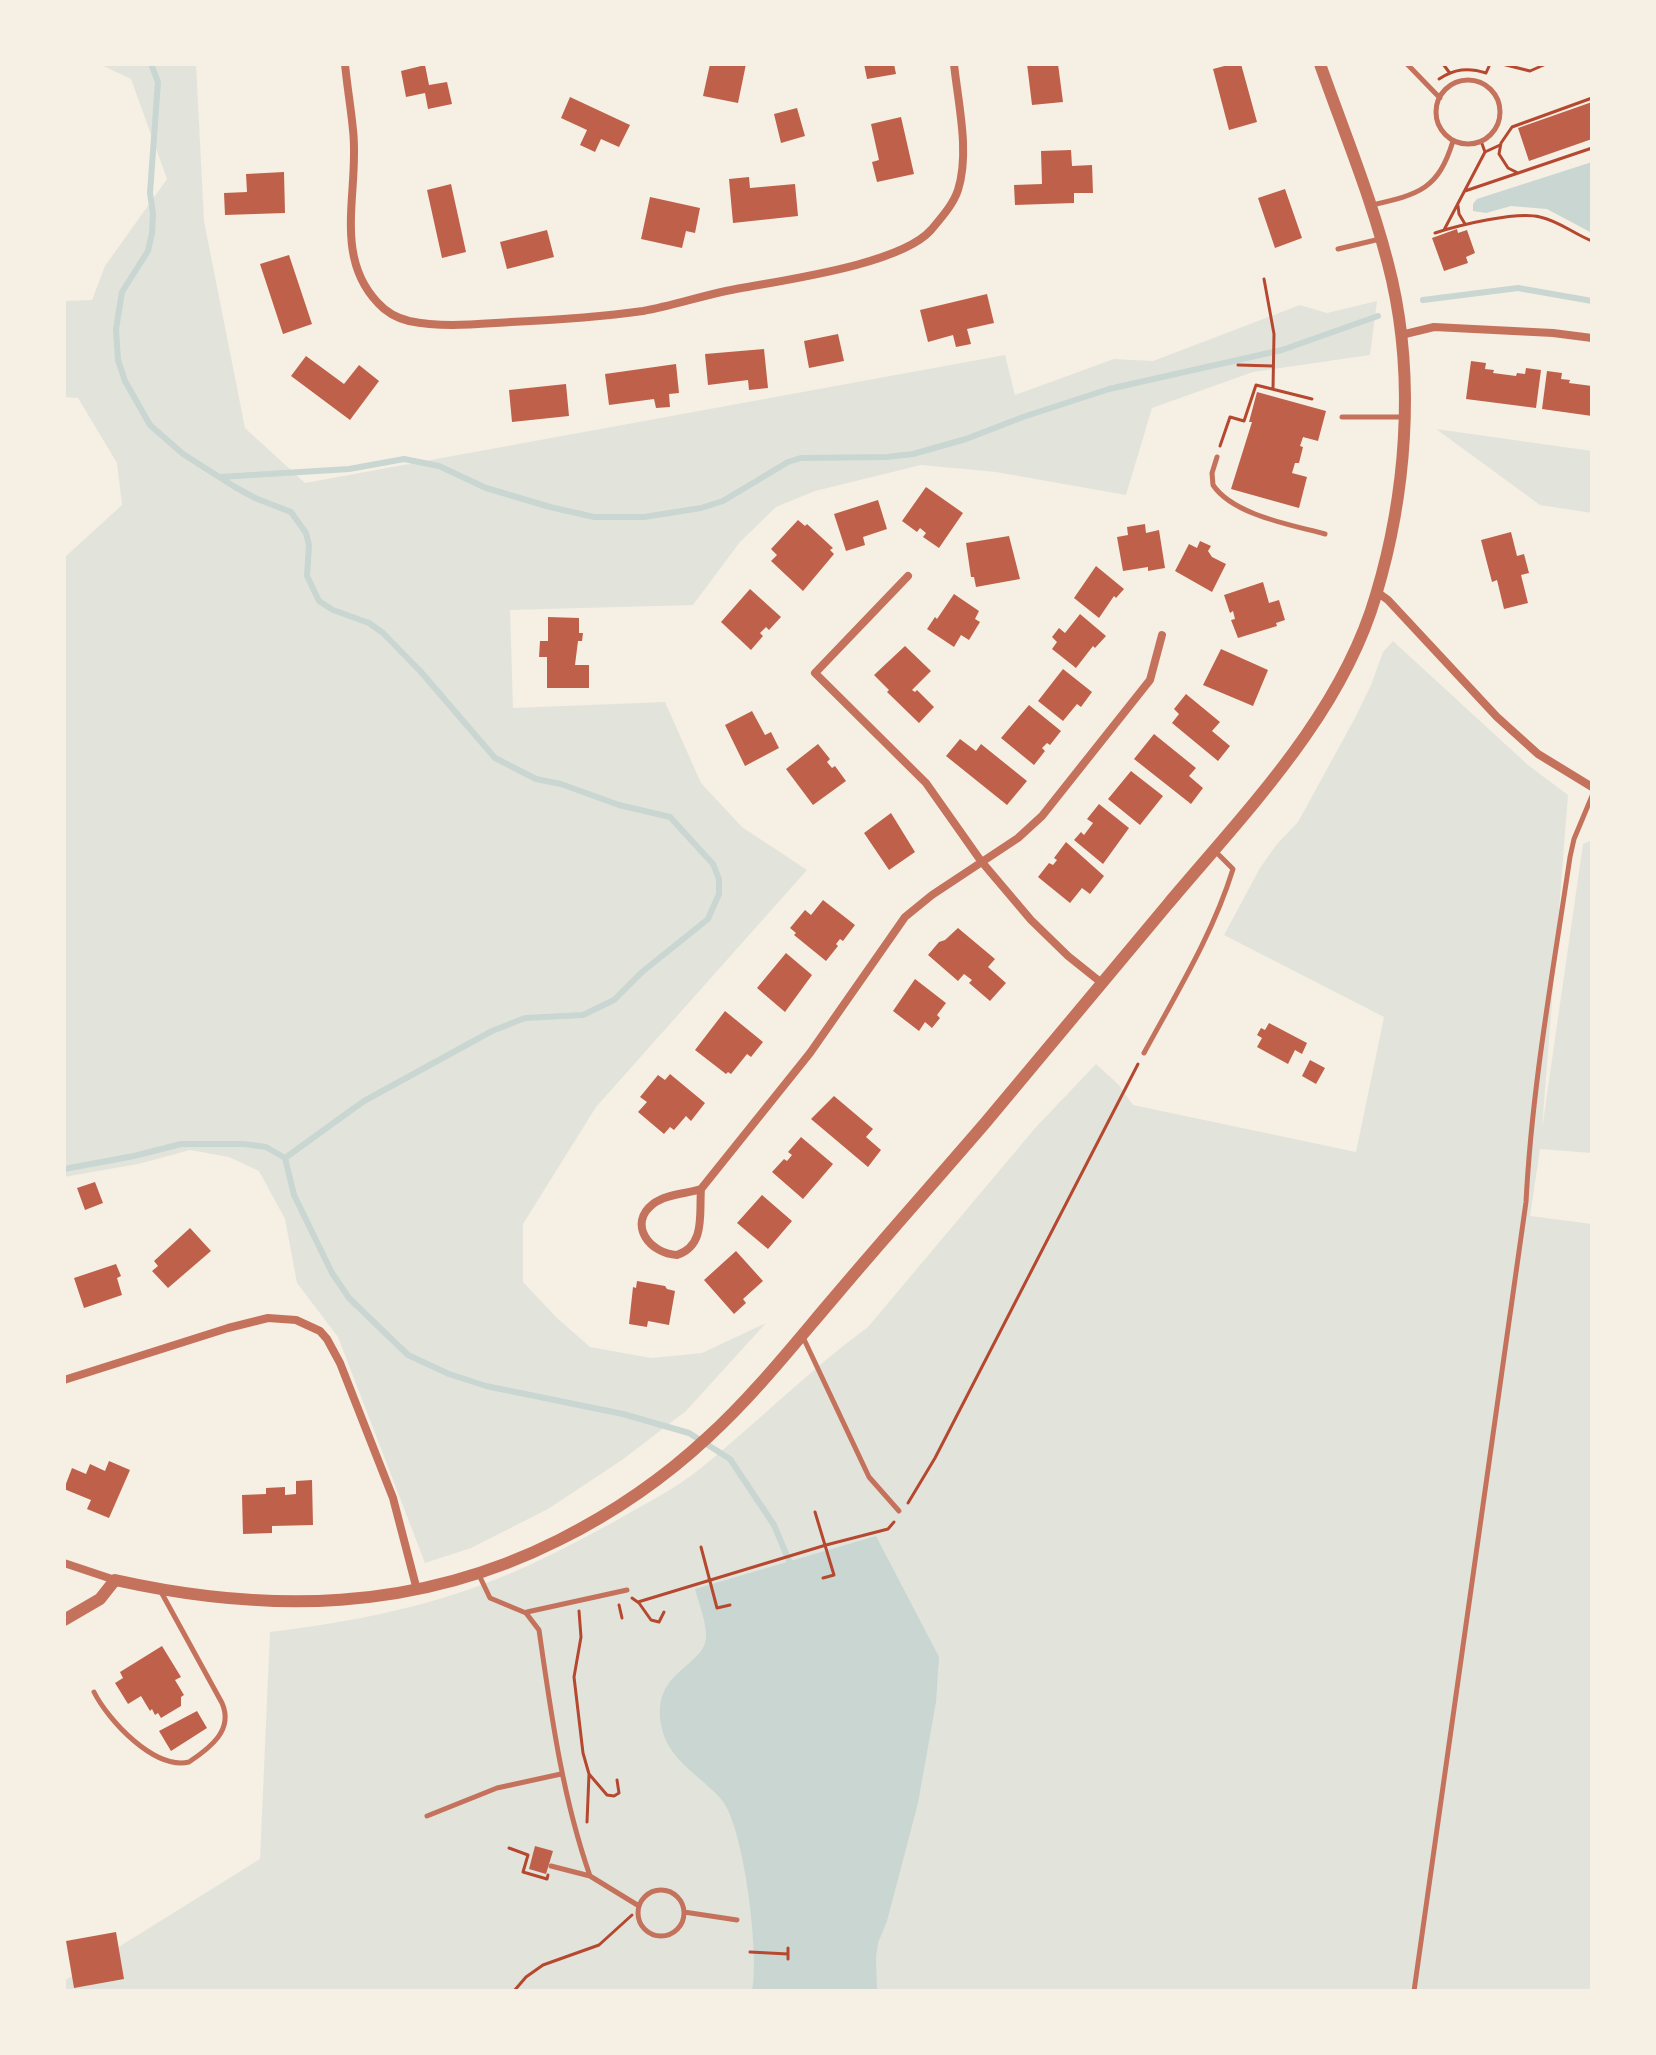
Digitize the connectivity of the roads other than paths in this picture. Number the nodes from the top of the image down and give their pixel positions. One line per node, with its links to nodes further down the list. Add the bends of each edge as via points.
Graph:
1 (345, 64): 2 (street, via 353,130 354,263 369,293 393,315 459,326 643,311 824,273 919,242 952,204 958,189 962,155)
2 (954, 64)
3 (1320, 64): 7 (street)
4 (1407, 64): 5 (lane)
5 (1440, 98): 6 (lane, via 1439,127); 6 (lane, via 1446,89 1475,81 1498,102 1495,129 1472,144)
6 (1453, 141): 7 (lane, via 1440,175 1426,189)
7 (1371, 205): 8 (street)
8 (1381, 238): 9 (lane); 10 (street)
9 (1338, 249)
10 (1401, 335): 11 (street, via 1434,327); 13 (street)
11 (1592, 338)
12 (1342, 417): 13 (lane)
13 (1404, 417): 17 (street, via 1397,495)
14 (1217, 457): 15 (lane, via 1213,485 1227,498 1265,518)
15 (1325, 534)
16 (908, 576): 22 (street, via 815,673 910,766)
17 (1377, 592): 19 (street, via 1497,717 1538,754); 21 (street, via 1319,714)
18 (1162, 635): 22 (street, via 1150,680 1042,816)
19 (1592, 787)
20 (1592, 796): 45 (lane, via 1570,857 1547,1010 1526,1202)
21 (1214, 850): 23 (street); 24 (lane, via 1233,869 1227,890)
22 (981, 861): 23 (street, via 1031,920); 25 (street, via 905,917 810,1053)
23 (1103, 984): 26 (street)
24 (1144, 1053)
25 (701, 1189): 25 (street, via 648,1208 642,1226 657,1251 677,1255 693,1245)
26 (802, 1335): 28 (lane, via 869,1477); 30 (street, via 739,1407 645,1490 554,1543)
27 (64, 1380): 33 (street, via 268,1318 296,1320 320,1331 340,1363 393,1498)
28 (899, 1511)
29 (64, 1563): 31 (street)
30 (478, 1574): 33 (street); 35 (lane, via 490,1598)
31 (115, 1580): 32 (street); 36 (street, via 100,1599)
32 (160, 1589): 33 (street, via 292,1602 358,1600); 37 (lane, via 222,1703 223,1731 189,1762 168,1762 126,1733)
33 (417, 1590)
34 (627, 1590): 35 (lane)
35 (526, 1613): 38 (lane, via 539,1630)
36 (64, 1620)
37 (94, 1692)
38 (561, 1774): 39 (lane, via 497,1788); 41 (lane)
39 (427, 1816)
40 (551, 1866): 41 (lane)
41 (590, 1876): 42 (lane)
42 (639, 1906): 43 (lane, via 661,1890 680,1899); 43 (lane, via 639,1921 655,1936 676,1932)
43 (684, 1912): 44 (lane)
44 (737, 1920)
45 (1414, 1991)

